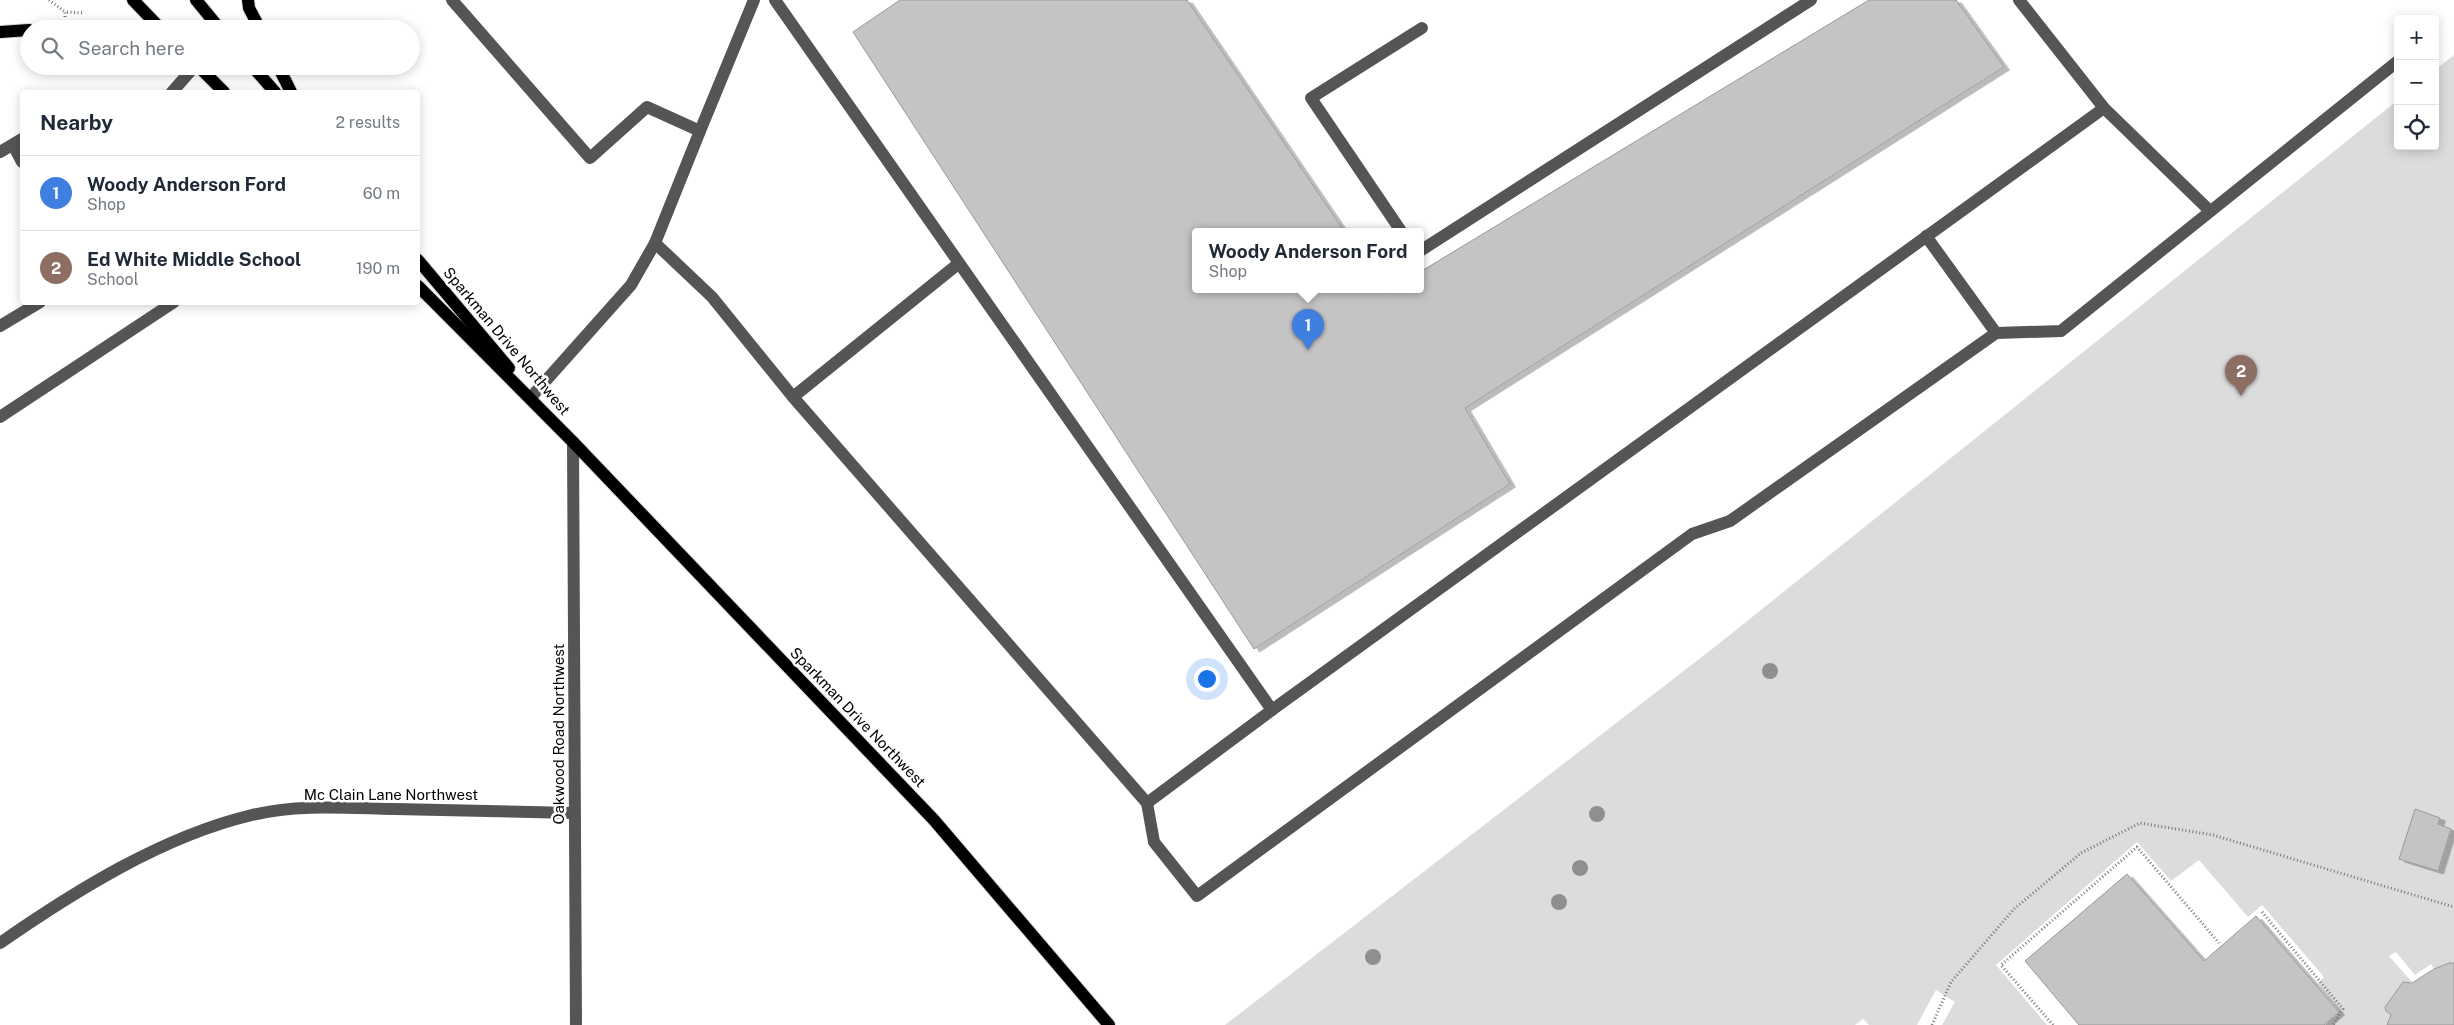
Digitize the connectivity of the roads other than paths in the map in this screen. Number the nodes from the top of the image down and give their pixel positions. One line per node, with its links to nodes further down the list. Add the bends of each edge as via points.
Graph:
1 (133, 0): 9 (main road)
2 (196, 0): 10 (main road)
3 (248, 0): 11 (main road)
4 (452, 0): 25 (street, via 590,158 647,107)
5 (754, 0): 25 (street)
6 (775, 0): 34 (street)
7 (1811, 0): 32 (street)
8 (2019, 0): 24 (street)
9 (152, 20)
10 (213, 20)
11 (255, 20)
12 (1422, 28): 29 (street, via 1311,98)
13 (20, 31): 14 (main road)
14 (0, 32)
15 (2394, 64): 28 (street)
16 (188, 75): 20 (street)
17 (206, 75): 21 (main road)
18 (260, 75): 22 (main road)
19 (282, 75): 23 (main road)
20 (174, 90)
21 (222, 90)
22 (273, 90)
23 (290, 90)
24 (2104, 108): 28 (street); 30 (street)
25 (700, 131): 31 (street)
26 (18, 142): 27 (street)
27 (0, 152)
28 (2210, 211): 39 (street, via 2061,331)
29 (1399, 228)
30 (1926, 236): 39 (street); 44 (street)
31 (655, 243): 40 (street, via 631,285); 41 (street, via 712,297)
32 (1424, 248)
33 (420, 262): 40 (main road, Sparkman Drive Northwest)
34 (958, 264): 41 (street); 44 (street)
35 (420, 288): 43 (main road, Sparkman Drive Northwest)
36 (35, 305): 38 (street)
37 (170, 305): 42 (street)
38 (0, 325)
39 (1996, 332): 45 (street, via 1730,521 1692,534 1197,896 1154,842)
40 (533, 395): 43 (main road, Sparkman Drive Northwest)
41 (793, 397): 45 (street)
42 (0, 418)
43 (573, 442): 46 (street, Oakwood Road Northwest); 49 (main road, Sparkman Drive Northwest, via 934,820)
44 (1272, 710): 45 (street)
45 (1147, 803)
46 (574, 813): 47 (street, Mc Clain Lane Northwest, via 316,807 254,815 212,827 147,855 43,913); 48 (street, Oakwood Road Northwest)
47 (0, 943)
48 (576, 1025)
49 (1109, 1025)

